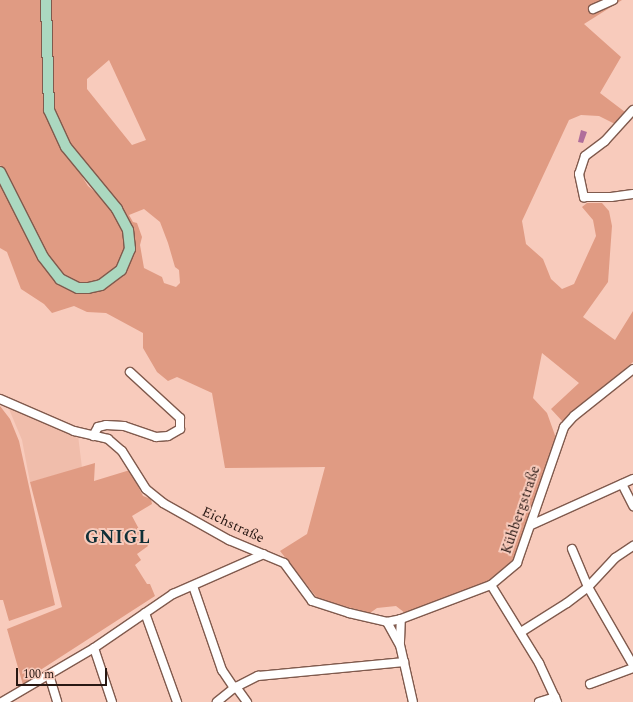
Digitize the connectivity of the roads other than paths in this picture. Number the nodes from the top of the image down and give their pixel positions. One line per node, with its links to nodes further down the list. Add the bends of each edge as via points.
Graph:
1 (46, 0): 5 (main road, via 49,110 66,147 117,209 128,230 130,249 121,270 101,285 88,288 78,288 60,279 43,257)
2 (613, 0): 3 (street)
3 (593, 9)
4 (633, 110): 6 (street, via 604,141 585,156 579,174 584,197)
5 (0, 172)
6 (633, 194)
7 (633, 370): 14 (street, Kühbergstraße, via 574,416 564,427)
8 (130, 372): 10 (street, via 180,418 180,429 168,436 156,437 124,426 103,425 97,429)
9 (1, 399): 10 (street, Eichstraße, via 74,431)
10 (94, 436): 17 (street, Eichstraße, via 108,440 119,448 144,486 158,500 216,534)
11 (633, 479): 12 (street)
12 (622, 484): 13 (street); 14 (street)
13 (633, 506)
14 (531, 525): 18 (street, Kühbergstraße, via 517,563)
15 (633, 546): 20 (street, via 616,558)
16 (572, 549): 20 (street)
17 (264, 554): 19 (street); 23 (street, Eichstraße, via 284,563 312,601)
18 (491, 585): 22 (street, Kühbergstraße); 24 (street)
19 (193, 586): 21 (street, via 173,594); 32 (street, via 222,670)
20 (588, 587): 24 (street); 28 (street)
21 (145, 613): 26 (street); 37 (street)
22 (401, 619): 23 (street, Kühbergstraße); 25 (street)
23 (387, 622): 25 (street)
24 (521, 632): 33 (street, via 539,662)
25 (400, 645): 27 (street)
26 (94, 648): 30 (street); 36 (street)
27 (404, 662): 32 (street, via 258,676); 40 (street)
28 (633, 665)
29 (633, 668): 31 (street)
30 (49, 675): 34 (street); 35 (street)
31 (590, 684)
32 (235, 688): 38 (street); 39 (street)
33 (556, 699): 41 (street)
34 (2, 702)
35 (57, 702)
36 (112, 702)
37 (177, 702)
38 (217, 702)
39 (247, 702)
40 (413, 702)
41 (539, 702)

